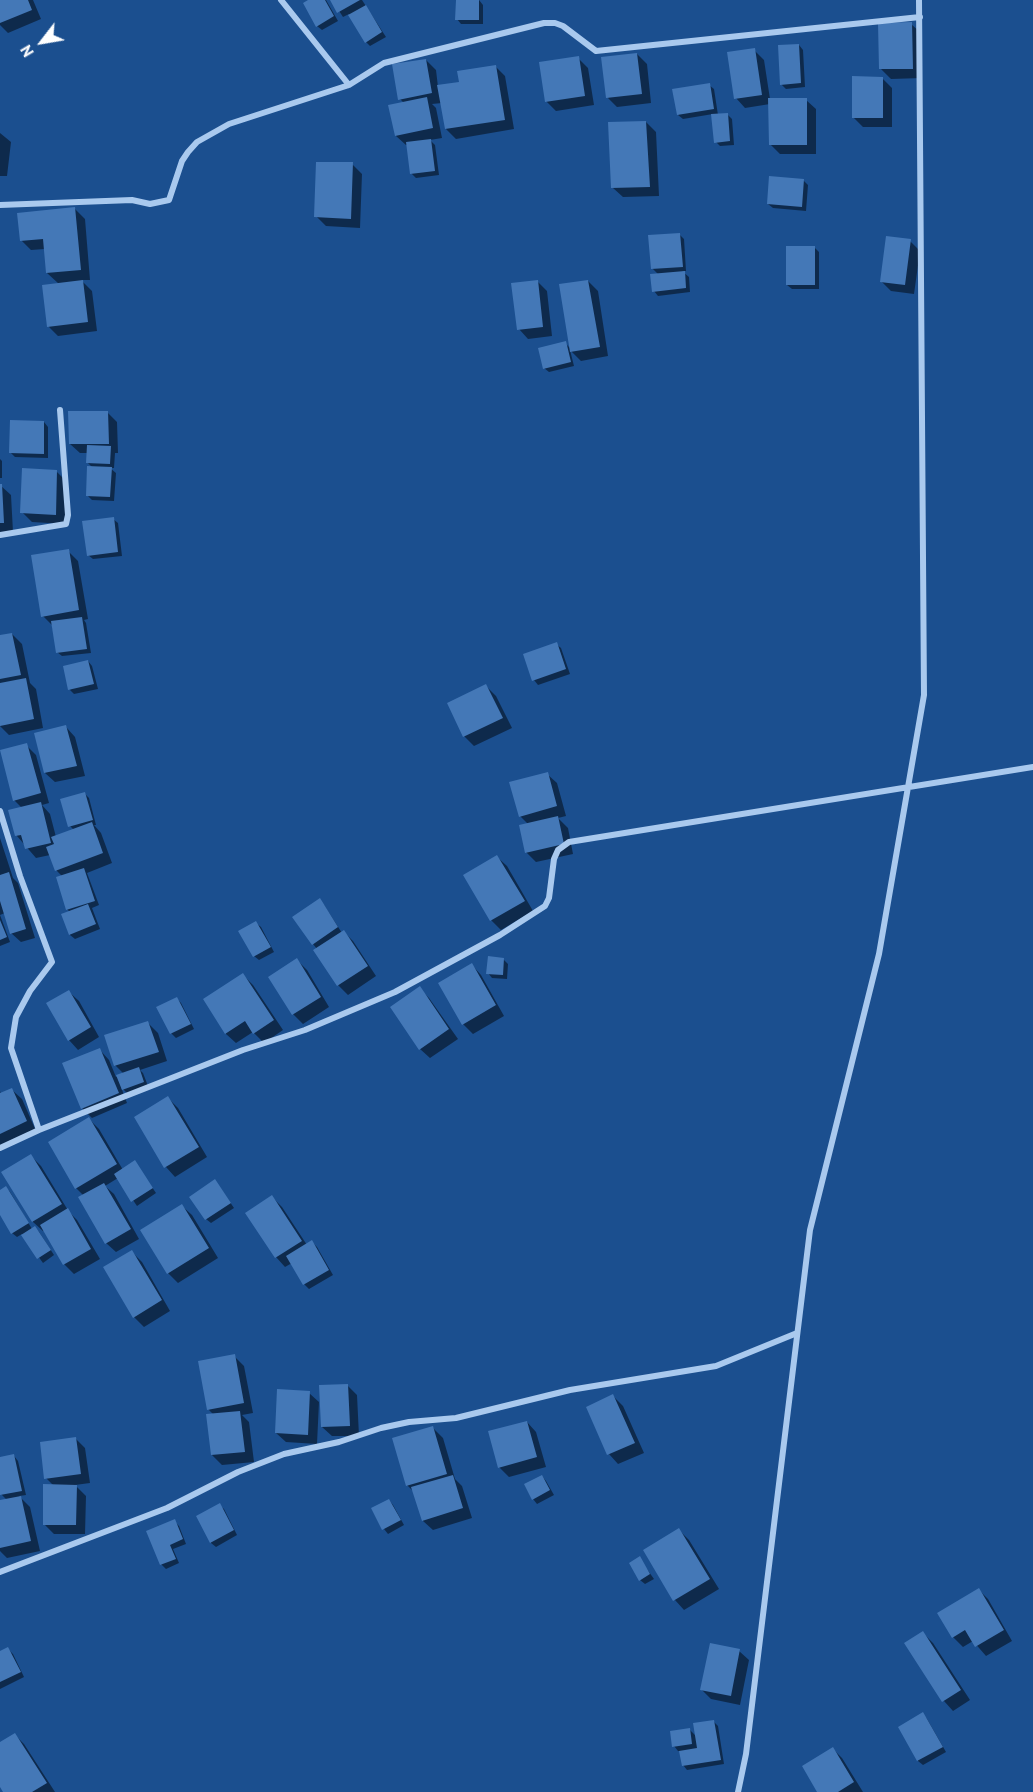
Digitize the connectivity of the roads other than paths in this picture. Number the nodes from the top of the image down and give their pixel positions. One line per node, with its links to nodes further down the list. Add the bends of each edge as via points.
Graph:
1 (281, 0): 4 (street)
2 (920, 0): 3 (street)
3 (920, 17): 4 (street, via 596,51 563,26 544,23 384,63); 9 (street, via 924,695)
4 (350, 85): 5 (street, via 229,124 196,142 182,161 169,200 150,204 132,200)
5 (0, 205)
6 (60, 410): 7 (street, via 66,524)
7 (0, 535)
8 (1033, 767): 9 (street)
9 (908, 787): 11 (street, via 569,842 554,859 545,906 491,940 395,992 315,1026); 13 (street, via 879,954 810,1230)
10 (0, 811): 11 (street, via 52,962 16,1017 11,1048)
11 (39, 1130): 12 (street)
12 (0, 1148)
13 (797, 1334): 14 (street, via 716,1366 570,1390 456,1418 409,1422 284,1454 167,1508); 15 (street, via 746,1754)
14 (0, 1572)
15 (738, 1792)

